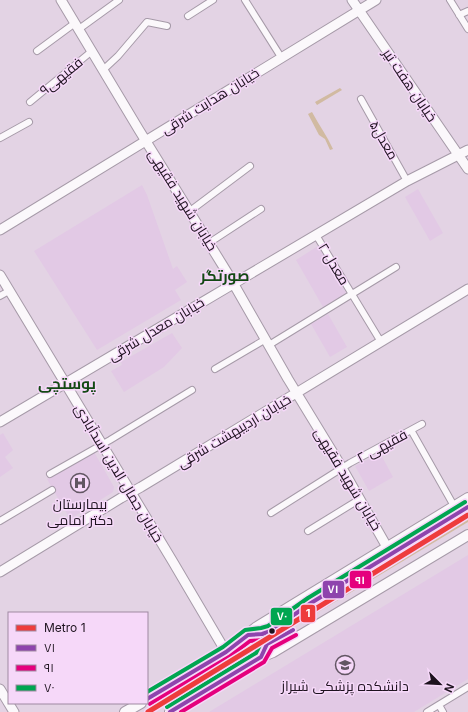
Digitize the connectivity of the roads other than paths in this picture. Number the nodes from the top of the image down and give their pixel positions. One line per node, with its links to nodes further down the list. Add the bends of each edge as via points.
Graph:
1 (61, 0): 12 (street, خیابان شهید فقیهی)
2 (119, 0): 12 (street)
3 (213, 0): 11 (street)
4 (245, 0): 17 (street)
5 (352, 0): 8 (street, خیابان هفت تیر)
6 (376, 0): 8 (street, خیابان هدایت شرقی)
7 (450, 0): 10 (street)
8 (359, 10): 17 (street, خیابان هدایت شرقی); 25 (street, خیابان هفت تیر)
9 (468, 11): 10 (street)
10 (460, 15): 14 (street)
11 (188, 16)
12 (77, 26): 15 (street); 16 (street, خیابان شهید فقیهی)
13 (167, 26): 18 (street, via 147,22)
14 (468, 29)
15 (37, 51)
16 (92, 51): 18 (street, خیابان شهید فقیهی); 20 (street, فقیهی۹)
17 (281, 57): 23 (street, خیابان هدایت شرقی)
18 (103, 70): 23 (street, خیابان شهید فقیهی)
19 (361, 99): 28 (street, معدل۵)
20 (30, 102)
21 (29, 122): 22 (street)
22 (0, 138)
23 (145, 141): 30 (street, خیابان شهید فقیهی); 31 (street, خیابان هدایت شرقی)
24 (468, 150): 25 (street, خیابان معدل شرقی)
25 (459, 155): 27 (street, خیابان هفت تیر); 28 (street, خیابان معدل شرقی)
26 (250, 166): 30 (street)
27 (468, 169)
28 (407, 181): 32 (street, خیابان معدل شرقی)
29 (262, 209): 33 (street)
30 (190, 211): 33 (street, خیابان شهید فقیهی)
31 (0, 230)
32 (316, 235): 36 (street, خیابان معدل شرقی); 39 (street, معدل ۲)
33 (209, 243): 36 (street, خیابان شهید فقیهی)
34 (396, 267): 39 (street)
35 (0, 275): 38 (street, خیابان جمال الدین اسدآبادی)
36 (233, 284): 41 (street, خیابان شهید فقیهی); 44 (street, خیابان معدل شرقی)
37 (468, 289): 42 (street, خیابان اردیبهشت شرقی)
38 (9, 291): 40 (street); 44 (street, خیابان جمال الدین اسدآبادی)
39 (352, 293): 41 (street); 42 (street, معدل ۲)
40 (0, 296)
41 (267, 342): 43 (street); 46 (street, خیابان شهید فقیهی)
42 (381, 342): 46 (street, خیابان اردیبهشت شرقی)
43 (215, 369)
44 (65, 384): 47 (street, خیابان معدل شرقی); 50 (street, خیابان جمال الدین اسدآبادی)
45 (192, 390): 50 (street)
46 (297, 393): 51 (street, خیابان شهید فقیهی); 54 (street, خیابان اردیبهشت شرقی)
47 (0, 422)
48 (422, 424): 49 (street, ۲ فقیهی)
49 (411, 430): 51 (street, ۲ فقیهی); 57 (street)
50 (102, 445): 52 (street); 54 (street, خیابان جمال الدین اسدآبادی)
51 (343, 469): 56 (street, خیابان شهید فقیهی); 58 (street, ۲ فقیهی)
52 (50, 474)
53 (52, 490): 59 (street)
54 (131, 493): 63 (street, خیابان اردیبهشت شرقی); 65 (street, خیابان جمال الدین اسدآبادی)
55 (468, 498): 57 (main road)
56 (360, 499): 60 (street); 62 (street, خیابان شهید فقیهی)
57 (454, 506): 62 (main road)
58 (271, 513)
59 (0, 521)
60 (308, 531)
61 (468, 535): 66 (main road)
62 (387, 547): 64 (main road)
63 (0, 572)
64 (248, 635): 65 (main road); 66 (main road, via 247,650)
65 (226, 652): 67 (street, خیابان جمال الدین اسدآبادی); 70 (main road)
66 (262, 657): 67 (main road)
67 (236, 671): 74 (main road)
68 (468, 687): 73 (street)
69 (0, 689): 71 (street)
70 (148, 698)
71 (8, 702)
72 (138, 704): 75 (main road)
73 (439, 705): 77 (street); 78 (street)
74 (182, 709): 76 (main road)
75 (125, 712)
76 (170, 712)
77 (427, 712)
78 (443, 712)

